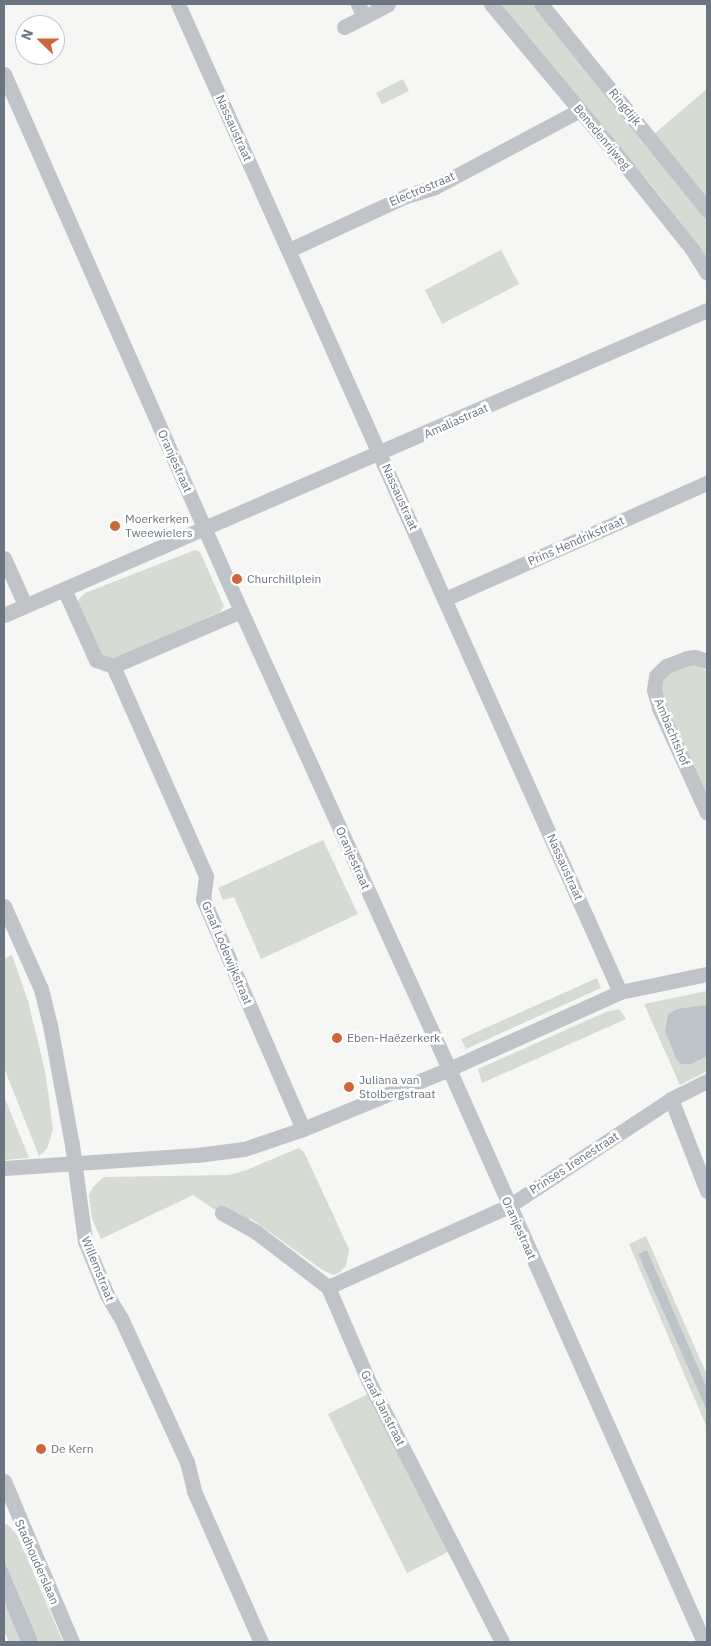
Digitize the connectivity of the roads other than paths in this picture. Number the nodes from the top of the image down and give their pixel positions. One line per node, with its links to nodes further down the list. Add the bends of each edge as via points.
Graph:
1 (178, 4): 10 (street, Nassaustraat)
2 (388, 4): 5 (street)
3 (491, 4): 8 (street, Benedenrijweg)
4 (541, 4): 9 (street, Ringdijk)
5 (361, 10): 6 (street)
6 (344, 27)
7 (4, 74): 15 (street, Oranjestraat)
8 (580, 110): 10 (street, Electrostraat, via 435,187 406,196); 11 (street, Benedenrijweg, via 681,235)
9 (707, 210)
10 (289, 250): 13 (street, Nassaustraat)
11 (707, 273)
12 (707, 310): 13 (street, Amaliastraat)
13 (380, 452): 15 (street, Amaliastraat); 18 (street, Nassaustraat)
14 (707, 483): 18 (street, Prins Hendrikstraat)
15 (205, 530): 17 (street); 20 (street, Oranjestraat)
16 (4, 558): 19 (street)
17 (64, 589): 19 (street); 23 (street, via 96,660)
18 (445, 599): 27 (street, Nassaustraat)
19 (25, 606): 21 (street)
20 (241, 611): 23 (street); 28 (street, Oranjestraat)
21 (4, 615)
22 (707, 661): 24 (street, Ambachtshof, via 695,657 666,666 656,676 654,690 659,708)
23 (112, 666): 31 (street, Graaf Lodewijkstraat, via 206,876 203,899)
24 (707, 813)
25 (4, 906): 32 (street, Willemstraat, via 41,989)
26 (707, 974): 27 (street)
27 (620, 992): 28 (street)
28 (449, 1069): 31 (street); 35 (street, Oranjestraat)
29 (707, 1081): 30 (street, Prinses Irenestraat)
30 (671, 1099): 34 (street); 35 (street, Prinses Irenestraat)
31 (303, 1129): 32 (street, via 227,1153)
32 (74, 1163): 33 (street); 41 (street, Willemstraat, via 85,1241 107,1295 121,1318 187,1462 194,1491)
33 (4, 1168)
34 (707, 1191)
35 (509, 1206): 37 (street, Prinses Irenestraat); 43 (street, Oranjestraat)
36 (222, 1213): 37 (street, via 256,1232)
37 (328, 1286): 42 (street, Graaf Janstraat, via 368,1380)
38 (4, 1481): 39 (street, Stadhouderslaan)
39 (9, 1509): 40 (street, Stadhouderslaan)
40 (72, 1642)
41 (260, 1642)
42 (502, 1642)
43 (704, 1642)

